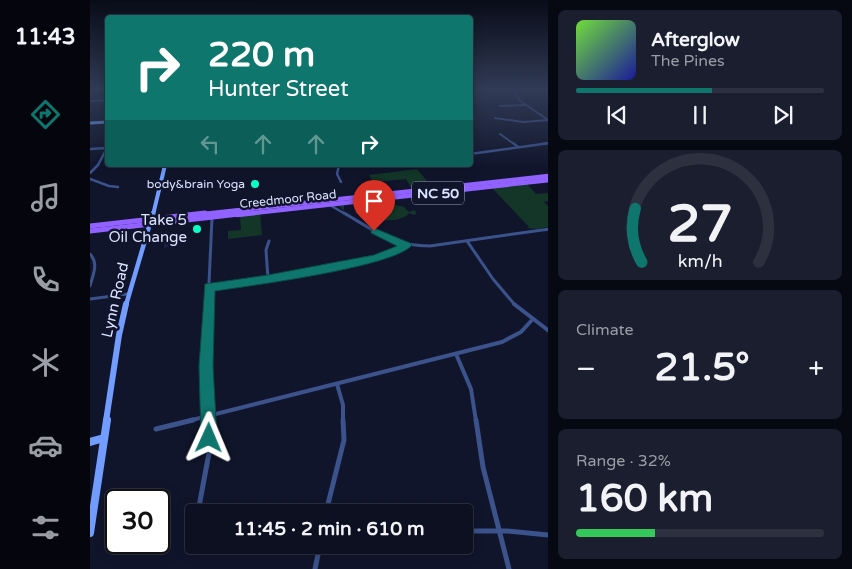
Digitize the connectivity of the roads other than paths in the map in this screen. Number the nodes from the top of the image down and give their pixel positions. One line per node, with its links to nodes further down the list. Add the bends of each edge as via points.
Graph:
1 (495, 118): 2 (street, via 523,122)
2 (548, 120)
3 (105, 122): 4 (main road)
4 (90, 123)
5 (500, 134): 8 (street)
6 (548, 143): 8 (street)
7 (105, 148): 9 (street)
8 (518, 148): 11 (street)
9 (90, 149)
10 (105, 152): 14 (street)
11 (473, 154)
12 (165, 167): 23 (main road, Lynn Road)
13 (339, 167): 18 (street)
14 (90, 173)
15 (548, 176): 20 (main road, Creedmoor Road / NC 50)
16 (90, 178): 19 (street)
17 (548, 180): 21 (main road, Creedmoor Road / NC 50)
18 (341, 182)
19 (118, 187)
20 (324, 200): 21 (street); 23 (main road, Creedmoor Road / NC 50)
21 (329, 204): 22 (main road, Creedmoor Road / NC 50); 29 (street, via 385,237)
22 (212, 218): 23 (main road, Creedmoor Road / NC 50); 33 (street)
23 (149, 222): 24 (main road, Creedmoor Road / NC 50); 26 (main road, Creedmoor Road / NC 50); 34 (main road, Lynn Road)
24 (90, 226)
25 (548, 229): 28 (street)
26 (90, 231)
27 (269, 241): 31 (street, via 266,250)
28 (466, 241): 29 (street, via 430,246); 36 (street, via 509,301)
29 (407, 245): 31 (street, via 374,259)
30 (90, 254): 32 (street, via 95,260)
31 (268, 279): 33 (street)
32 (90, 286)
33 (209, 287): 40 (street, via 206,376)
34 (128, 294): 35 (street); 42 (main road, Lynn Road)
35 (90, 298)
36 (531, 321): 37 (street); 38 (street, via 511,338)
37 (548, 331)
38 (456, 354): 39 (street); 47 (street, via 471,389 483,467)
39 (337, 384): 40 (street); 45 (street, via 343,405 344,440)
40 (210, 415): 41 (street); 44 (street, via 209,453)
41 (156, 429)
42 (104, 438): 43 (main road); 48 (main road, Lynn Road)
43 (90, 442)
44 (199, 504)
45 (328, 504)
46 (473, 531): 47 (street)
47 (499, 532): 49 (street); 52 (street)
48 (90, 533)
49 (548, 535)
50 (318, 554): 51 (street)
51 (316, 569)
52 (510, 569)

